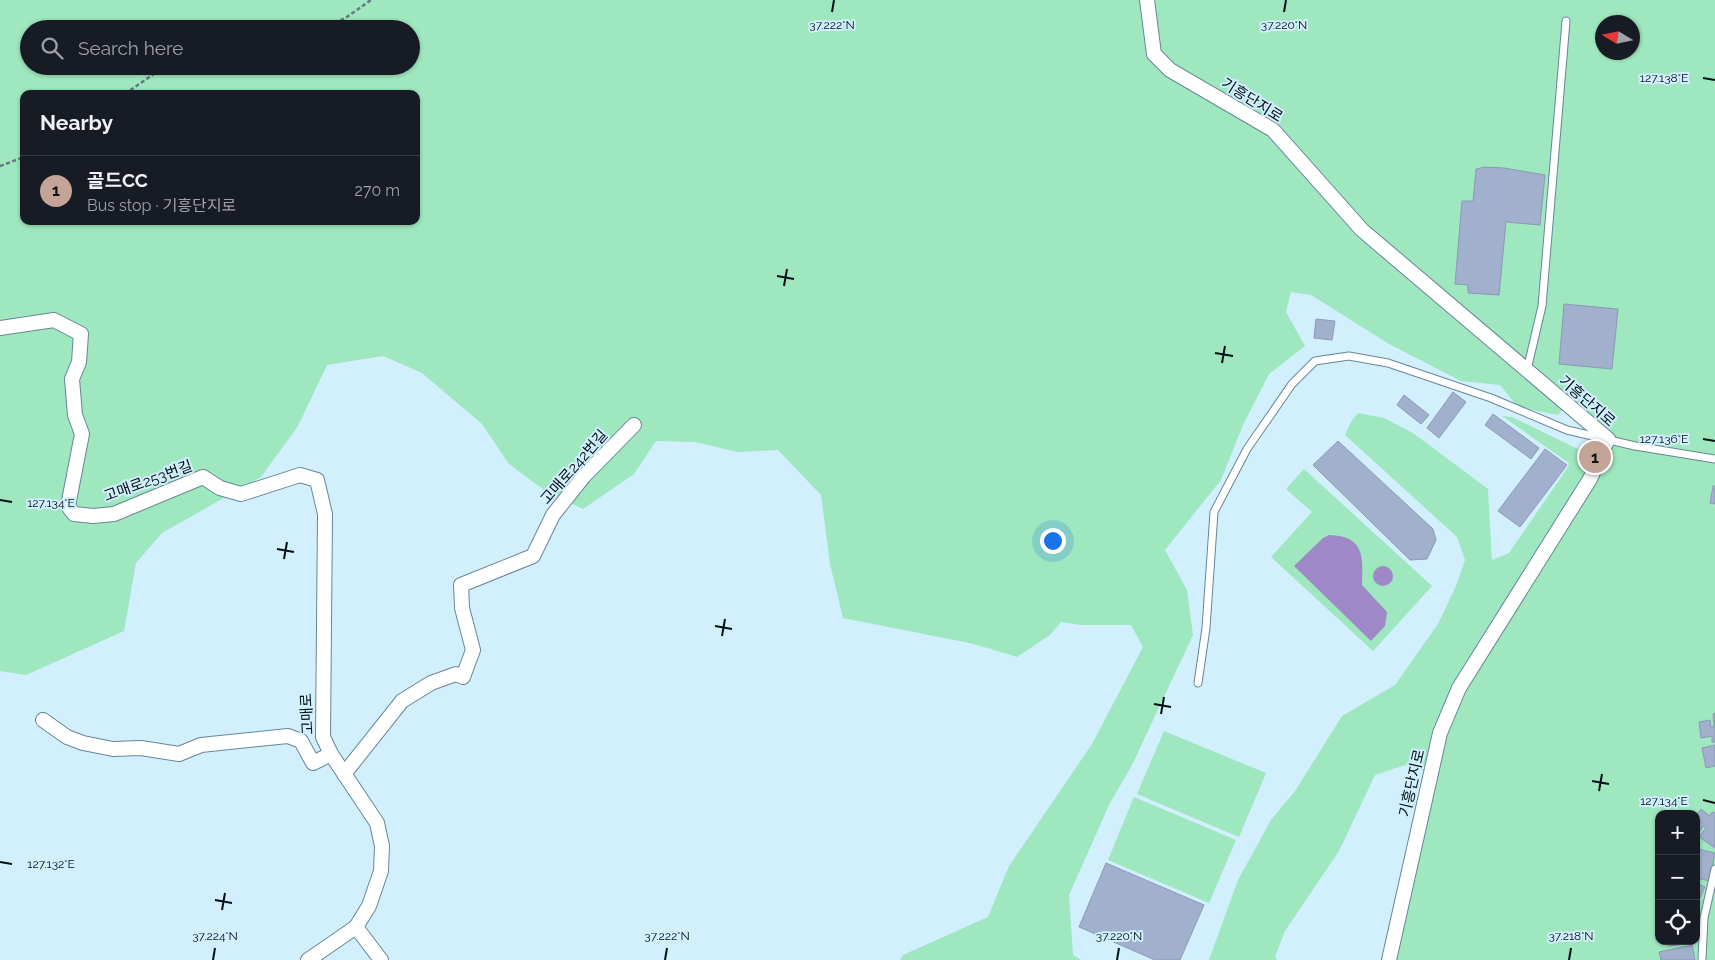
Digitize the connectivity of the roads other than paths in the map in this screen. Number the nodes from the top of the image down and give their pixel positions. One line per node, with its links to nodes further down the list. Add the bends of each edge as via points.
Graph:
1 (1147, 0): 4 (street, 기흥단지로, via 1154,54 1170,70 1273,130 1362,230)
2 (1566, 21): 4 (lane, via 1542,306)
3 (0, 328): 8 (street, 고매로253번길, via 54,320 82,334 79,362 72,379 75,414 82,434 68,506 74,514 114,514 203,477 220,488 241,494 300,475)
4 (1527, 370): 6 (street, 기흥단지로)
5 (634, 425): 12 (street, 고매로242번길, via 552,514 533,556 461,585 462,608 472,650 463,677 456,674 431,683 402,701)
6 (1608, 439): 7 (lane); 9 (lane, via 1567,430 1491,398 1388,363 1349,356 1315,362 1292,384 1247,449 1214,512); 18 (street, 기흥단지로, via 1590,479 1459,688 1440,733)
7 (1715, 459)
8 (317, 480): 11 (street, 고매로, via 325,514 323,737)
9 (1198, 683)
10 (42, 720): 11 (street, via 67,737 113,749 141,748 179,754 201,745 288,736 301,741 313,763)
11 (331, 754): 12 (street, 고매로)
12 (344, 774): 14 (street, 고매로, via 377,823 382,846 381,871 369,906)
13 (1715, 869): 15 (lane, via 1704,918)
14 (356, 927): 16 (street, 고매로); 17 (street)
15 (1702, 958)
16 (308, 960)
17 (381, 960)
18 (1389, 960)

